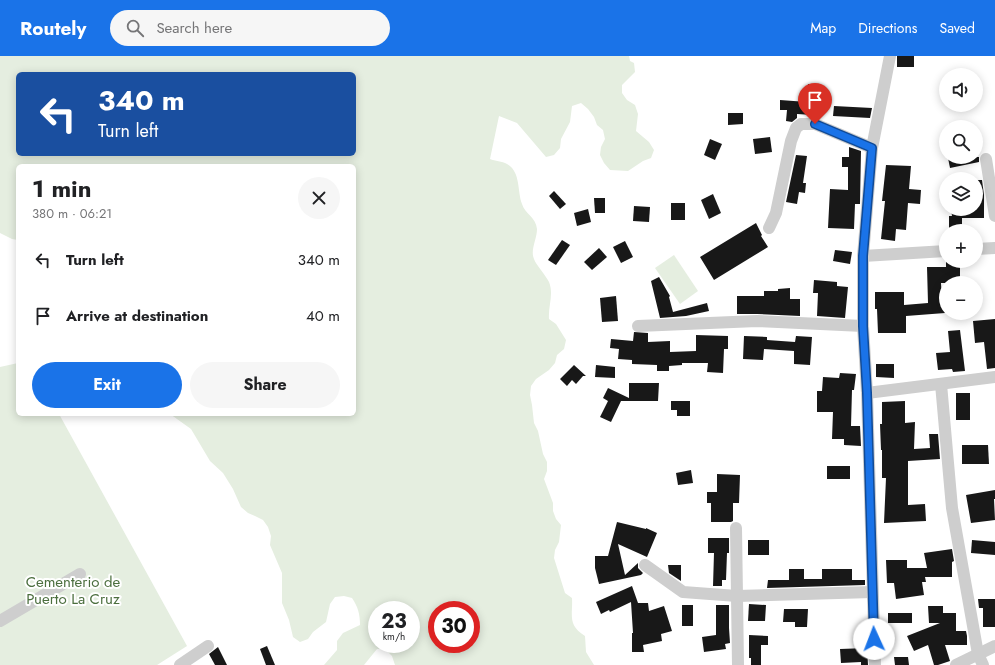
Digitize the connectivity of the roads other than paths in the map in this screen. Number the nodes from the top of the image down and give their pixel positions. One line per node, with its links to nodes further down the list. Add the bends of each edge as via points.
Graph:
1 (890, 56): 2 (street)
2 (872, 148): 5 (street, via 815,124 801,124 796,128 791,141 776,213); 9 (street)
3 (986, 159): 4 (street)
4 (995, 216)
5 (769, 228)
6 (995, 248): 7 (street)
7 (983, 249)
8 (939, 251): 9 (street)
9 (863, 256): 11 (street)
10 (638, 326): 11 (street, via 757,321)
11 (863, 326): 14 (street)
12 (995, 377): 13 (street)
13 (941, 384): 14 (street); 23 (street, via 952,508)
14 (867, 393): 18 (street)
15 (736, 528): 19 (street)
16 (645, 565): 19 (street, via 682,592)
17 (80, 574): 20 (street)
18 (872, 592): 19 (street); 26 (street)
19 (737, 596): 25 (street)
20 (0, 621)
21 (208, 646): 24 (street)
22 (995, 646): 23 (street)
23 (980, 660): 27 (street)
24 (180, 665)
25 (738, 665)
26 (875, 665)
27 (956, 665)

